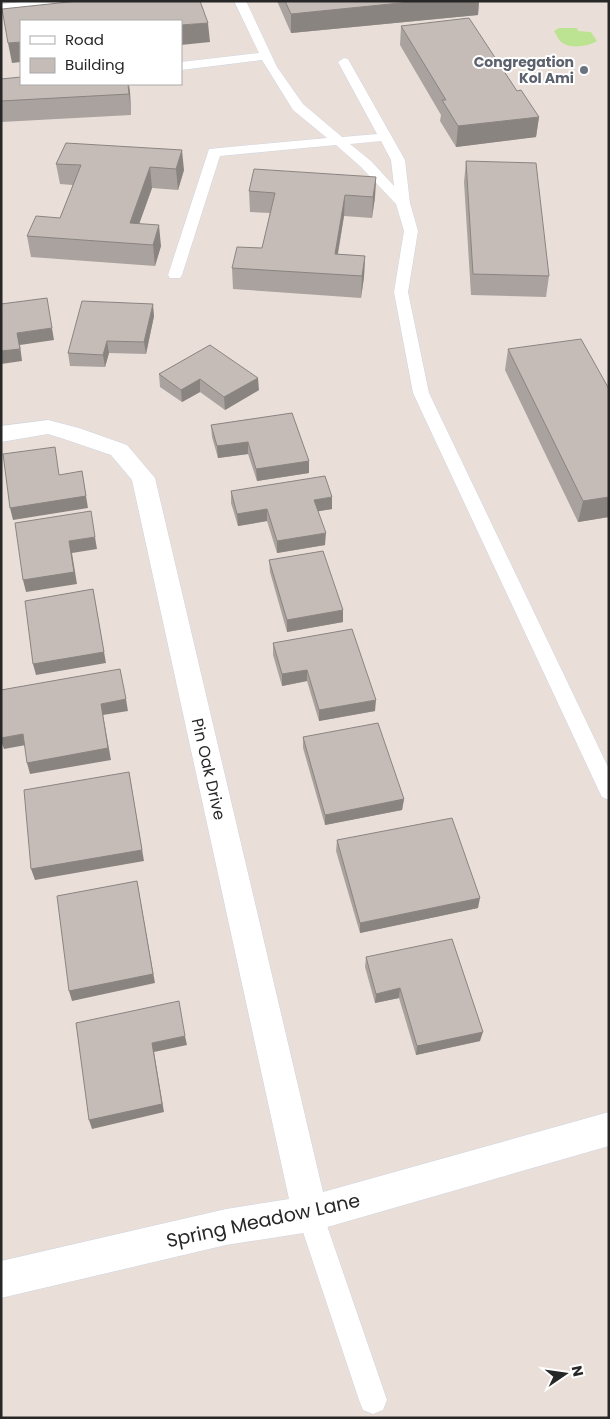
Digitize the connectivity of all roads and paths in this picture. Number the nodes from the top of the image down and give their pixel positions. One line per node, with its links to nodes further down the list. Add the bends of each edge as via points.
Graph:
1 (73, 1): 3 (lane)
2 (240, 1): 4 (lane)
3 (5, 7)
4 (267, 56): 6 (lane); 8 (lane, via 298,107)
5 (344, 62): 7 (lane)
6 (182, 66)
7 (386, 137): 8 (lane); 9 (lane, via 398,160)
8 (338, 140): 9 (lane); 10 (lane, via 214,152)
9 (403, 202): 12 (lane, via 411,231 401,292 421,393)
10 (175, 275)
11 (1, 434): 14 (street, Pin Oak Drive, via 48,427 71,433 119,450 143,478)
12 (609, 791)
13 (609, 1129): 14 (street, Spring Meadow Lane)
14 (310, 1214): 15 (street, Spring Meadow Lane, via 226,1227); 16 (lane)
15 (1, 1280)
16 (373, 1400)

